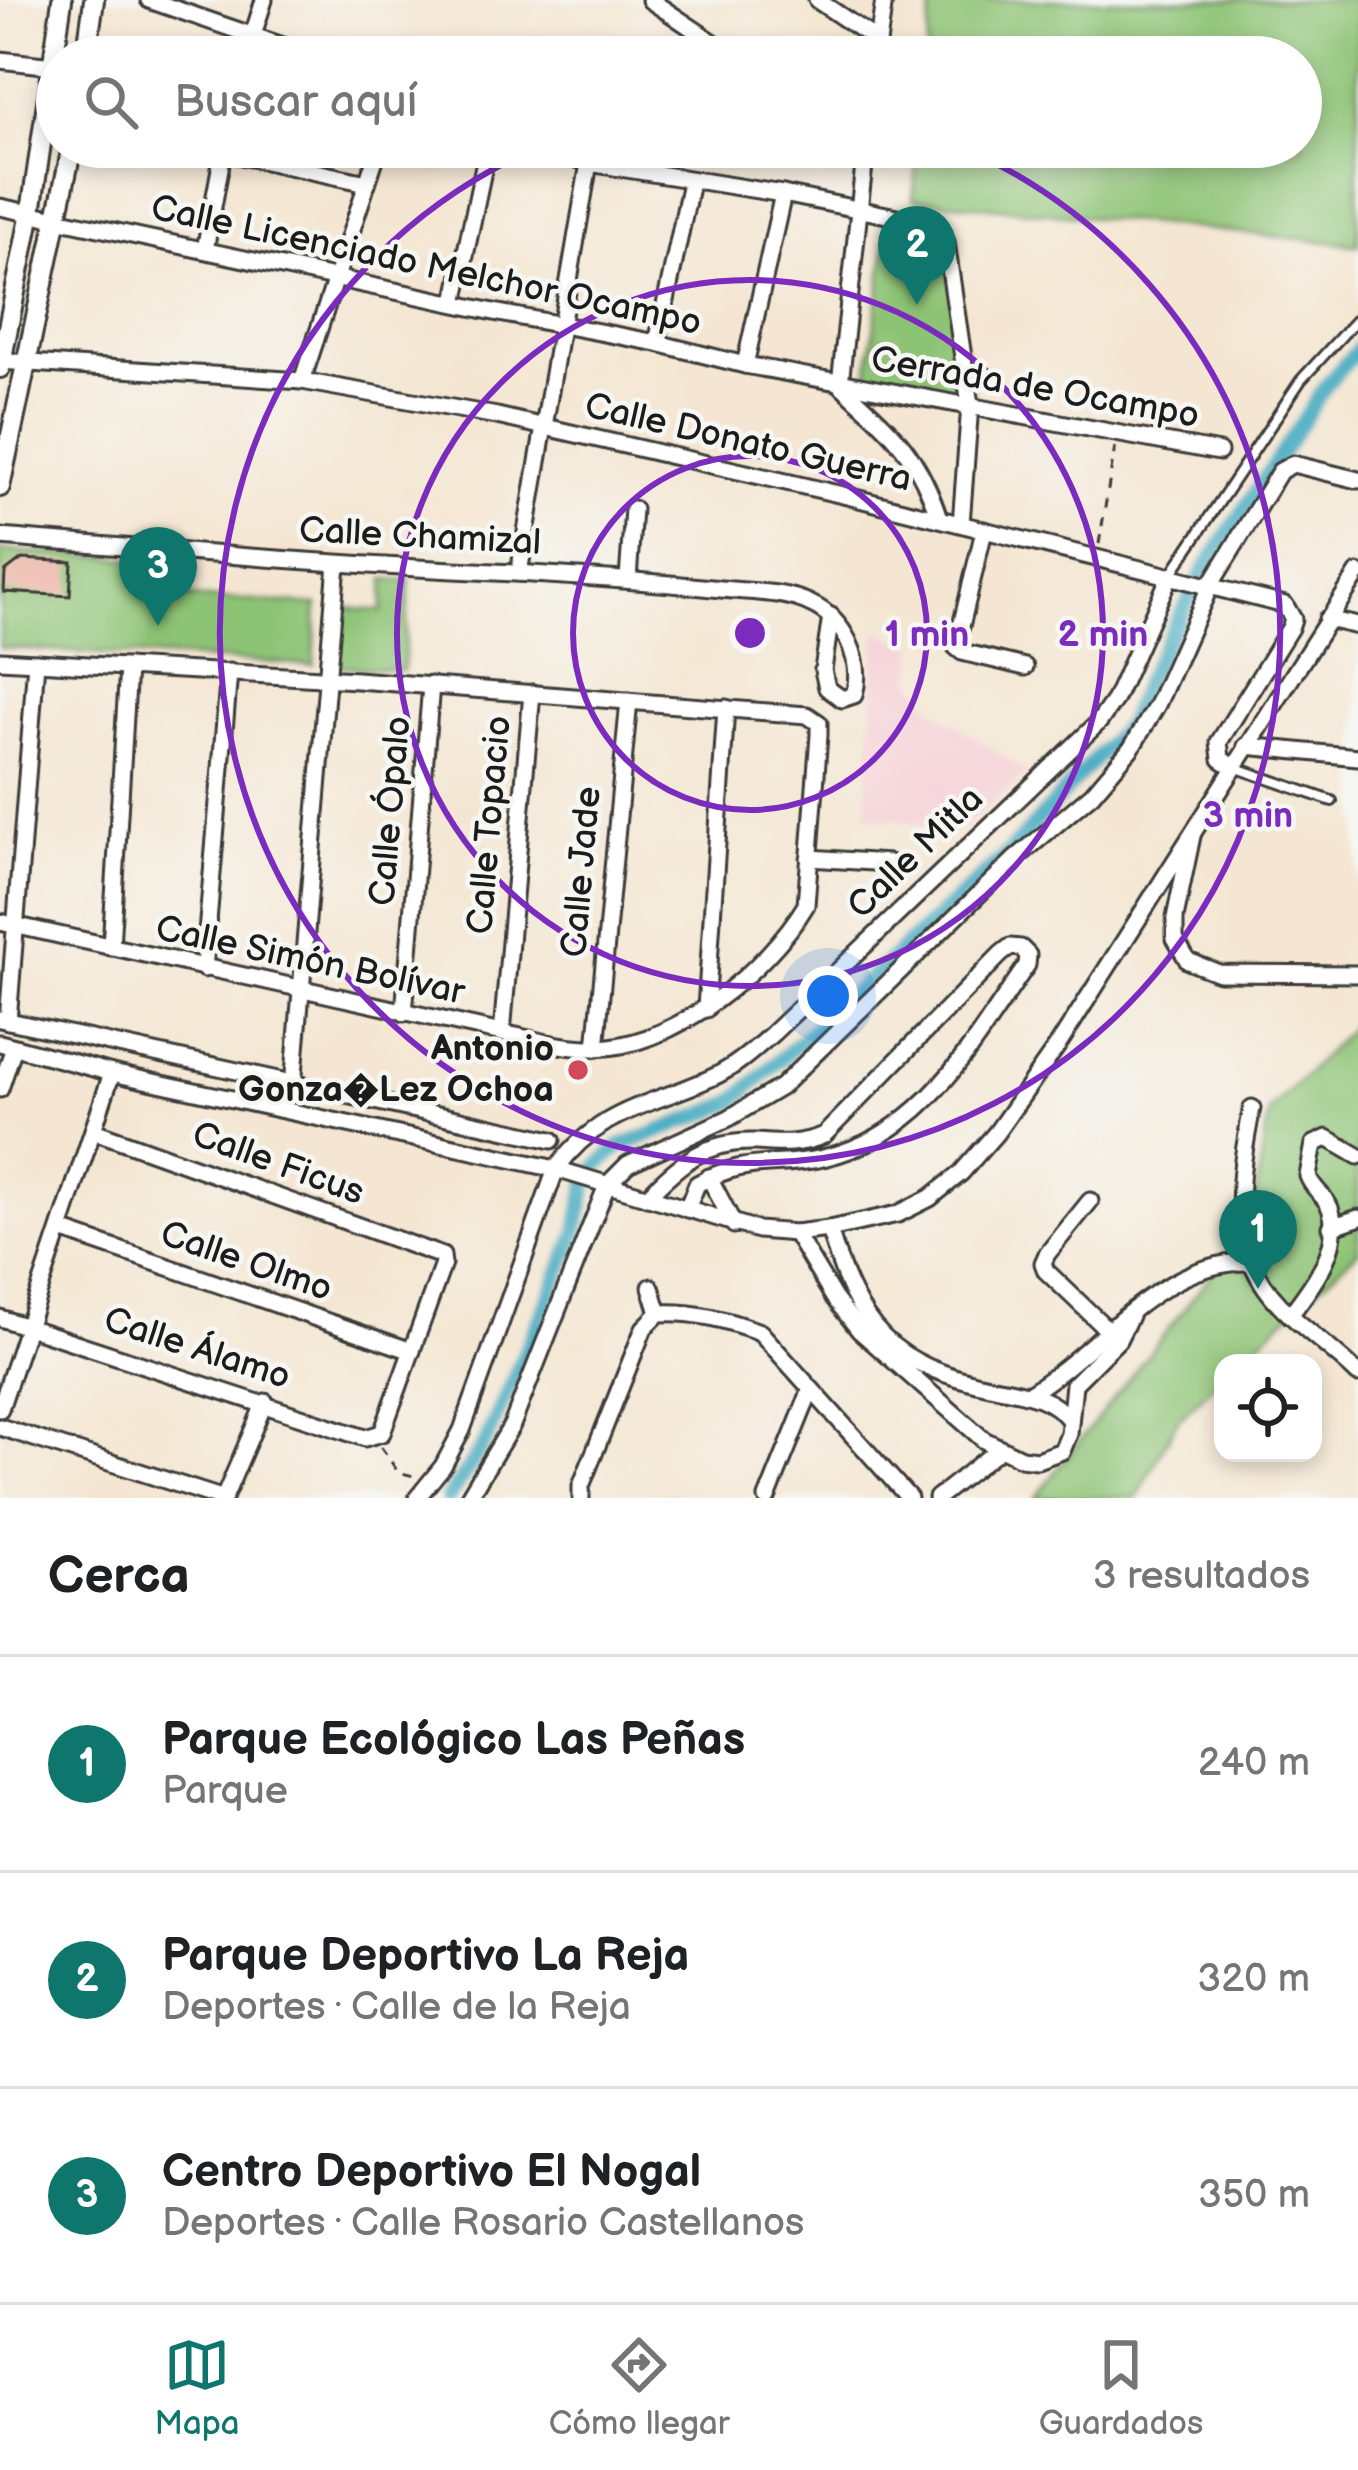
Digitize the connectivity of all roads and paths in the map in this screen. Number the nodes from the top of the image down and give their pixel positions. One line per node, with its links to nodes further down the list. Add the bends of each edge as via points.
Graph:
1 (62, 0): 9 (street)
2 (94, 0): 10 (street)
3 (149, 0): 8 (street)
4 (264, 0): 8 (street)
5 (650, 0): 13 (street)
6 (817, 0): 14 (street)
7 (884, 0): 15 (street)
8 (252, 33): 11 (street); 12 (street)
9 (57, 36)
10 (89, 36)
11 (251, 36)
12 (260, 36)
13 (704, 36)
14 (861, 36)
15 (879, 36)
16 (0, 60): 17 (street)
17 (36, 64)
18 (38, 168): 32 (street)
19 (68, 168): 33 (street)
20 (220, 168): 34 (street)
21 (304, 168): 28 (street)
22 (372, 168): 28 (street)
23 (484, 168): 36 (street)
24 (588, 168): 38 (street)
25 (616, 168): 27 (street)
26 (865, 168): 31 (street)
27 (691, 182): 29 (street); 39 (street)
28 (367, 183): 35 (street)
29 (783, 194): 31 (street); 42 (street)
30 (0, 207): 32 (street, Calle Licenciado Melchor Ocampo)
31 (862, 210): 44 (street); 45 (street, via 932,224 946,242)
32 (31, 212): 33 (street, Calle Licenciado Melchor Ocampo); 41 (street)
33 (60, 218): 34 (street, Calle Licenciado Melchor Ocampo); 40 (street)
34 (205, 250): 35 (street, Calle Licenciado Melchor Ocampo)
35 (335, 278): 36 (street, Calle Licenciado Melchor Ocampo); 43 (street)
36 (455, 303): 38 (street, Calle Licenciado Melchor Ocampo)
37 (1358, 318): 60 (lane, Calle Mitla, via 1300,380)
38 (560, 324): 39 (street, Calle Licenciado Melchor Ocampo); 46 (street)
39 (657, 343): 42 (street, Calle Licenciado Melchor Ocampo)
40 (29, 363): 41 (street, Calle Donato Guerra); 43 (street, Calle Donato Guerra); 50 (street)
41 (1, 364)
42 (745, 365): 44 (street, Calle Licenciado Melchor Ocampo)
43 (302, 381): 46 (street, Calle Donato Guerra)
44 (840, 384): 45 (street, Cerrada de Ocampo); 52 (street, via 905,445)
45 (970, 405): 47 (street, Cerrada de Ocampo); 53 (street)
46 (542, 427): 52 (street, Calle Donato Guerra); 58 (street)
47 (1117, 433): 48 (street, Cerrada de Ocampo); 56 (path)
48 (1220, 452)
49 (1358, 480): 62 (street, Calle Mitla, via 1293,464 1280,471)
50 (0, 487)
51 (633, 509): 61 (street)
52 (939, 518): 53 (street, Calle Donato Guerra)
53 (961, 524): 54 (street, Calle Donato Guerra)
54 (984, 531): 56 (street, Calle Donato Guerra); 69 (street, via 956,646)
55 (0, 536): 57 (street, Calle Chamizal)
56 (1096, 560): 60 (street, Calle Donato Guerra)
57 (338, 564): 58 (street, Calle Chamizal); 71 (street)
58 (519, 573): 61 (street, Calle Chamizal)
59 (1358, 573): 64 (street)
60 (1176, 577): 62 (street, Calle Donato Guerra); 102 (street, Calle Mitla, via 1115,699 1076,744 748,1055 712,1078 607,1119 577,1141)
61 (628, 579): 63 (street, Calle Chamizal, via 794,597)
62 (1206, 584): 78 (street, Calle Donato Guerra, via 1285,605 1292,619 1220,742 1221,759); 104 (street, Calle Mitla, via 1157,705 1091,794 781,1087)
63 (831, 616): 63 (street, via 857,663 854,695 842,699 827,688 824,670)
64 (1327, 620): 65 (street); 76 (street)
65 (1358, 626)
66 (0, 660): 67 (street)
67 (36, 662): 68 (street); 83 (street)
68 (128, 667): 70 (street); 84 (street)
69 (1025, 667)
70 (229, 673): 71 (street); 85 (street)
71 (329, 678): 72 (street); 87 (street)
72 (431, 686): 73 (street); 89 (street, Calle Ópalo)
73 (532, 693): 74 (street); 91 (street, Calle Topacio)
74 (629, 701): 75 (street); 93 (street, Calle Jade)
75 (726, 708): 81 (street, Calle Simón Bolívar, via 819,723); 88 (street)
76 (1246, 746): 77 (street); 78 (street)
77 (1358, 757)
78 (1233, 767): 79 (lane); 80 (street)
79 (1332, 801)
80 (1195, 824): 86 (street, via 1175,918 1187,961 1219,973); 111 (street, via 1060,1042 961,1173 898,1214)
81 (809, 858): 82 (street); 88 (street, Calle Simón Bolívar, via 806,905 795,922)
82 (889, 863)
83 (9, 924): 84 (street, Calle Simón Bolívar); 90 (street)
84 (111, 947): 85 (street, Calle Simón Bolívar)
85 (204, 969): 87 (street, Calle Simón Bolívar)
86 (1358, 974)
87 (303, 992): 89 (street, Calle Simón Bolívar); 95 (street)
88 (706, 1009): 93 (street, Calle Simón Bolívar)
89 (404, 1013): 91 (street, Calle Simón Bolívar)
90 (4, 1020): 95 (street)
91 (502, 1034): 93 (street, Calle Simón Bolívar)
92 (7, 1045): 94 (street); 96 (street)
93 (596, 1048)
94 (112, 1072): 98 (street); 102 (street)
95 (293, 1086): 99 (street)
96 (0, 1089)
97 (1252, 1108): 114 (street, via 1239,1207)
98 (94, 1131): 112 (street); 121 (street, Calle Ficus, via 442,1256)
99 (552, 1140)
100 (1358, 1156): 110 (street, via 1327,1138 1314,1144 1309,1176 1331,1211)
101 (674, 1168): 103 (street); 103 (street, via 720,1144 806,1143 824,1135 1000,954 1010,946 1028,955 945,1082 891,1133 856,1150 759,1162); 105 (street)
102 (563, 1171): 104 (street); 132 (street, Calle Mitla, via 462,1430)
103 (703, 1181): 107 (street); 109 (street)
104 (601, 1183): 105 (street); 135 (street, via 512,1425)
105 (647, 1197): 107 (street)
106 (1090, 1201): 120 (street, via 1043,1263)
107 (687, 1209): 109 (street)
108 (1358, 1218): 110 (street)
109 (734, 1225): 113 (street)
110 (1331, 1227): 117 (street, via 1324,1264)
111 (830, 1229): 113 (street); 125 (street, via 846,1288 890,1343 951,1378)
112 (61, 1230): 119 (street); 121 (street, Calle Olmo)
113 (795, 1233): 131 (street, via 859,1330)
114 (1248, 1262): 117 (street); 120 (street, via 1189,1272)
115 (651, 1288): 116 (street)
116 (659, 1313): 124 (street, via 682,1311 760,1332); 136 (street, via 644,1328)
117 (1290, 1315): 122 (street)
118 (0, 1318): 119 (street, Calle Álamo)
119 (28, 1327): 126 (street, Calle Álamo); 127 (street)
120 (1113, 1334): 123 (street)
121 (412, 1351): 130 (street)
122 (1358, 1374)
123 (1067, 1379): 125 (street); 128 (street)
124 (810, 1391): 137 (street); 138 (street)
125 (1030, 1393): 128 (street)
126 (265, 1402): 130 (street, Calle Álamo); 133 (street)
127 (0, 1409)
128 (1070, 1420): 131 (street, via 1066,1444 1053,1457)
129 (0, 1427): 133 (street)
130 (375, 1438): 132 (path, via 398,1472)
131 (998, 1450): 139 (street)
132 (431, 1480): 134 (street, Calle Mitla)
133 (222, 1498)
134 (417, 1498)
135 (468, 1498)
136 (581, 1498)
137 (767, 1498)
138 (909, 1498)
139 (938, 1498)

